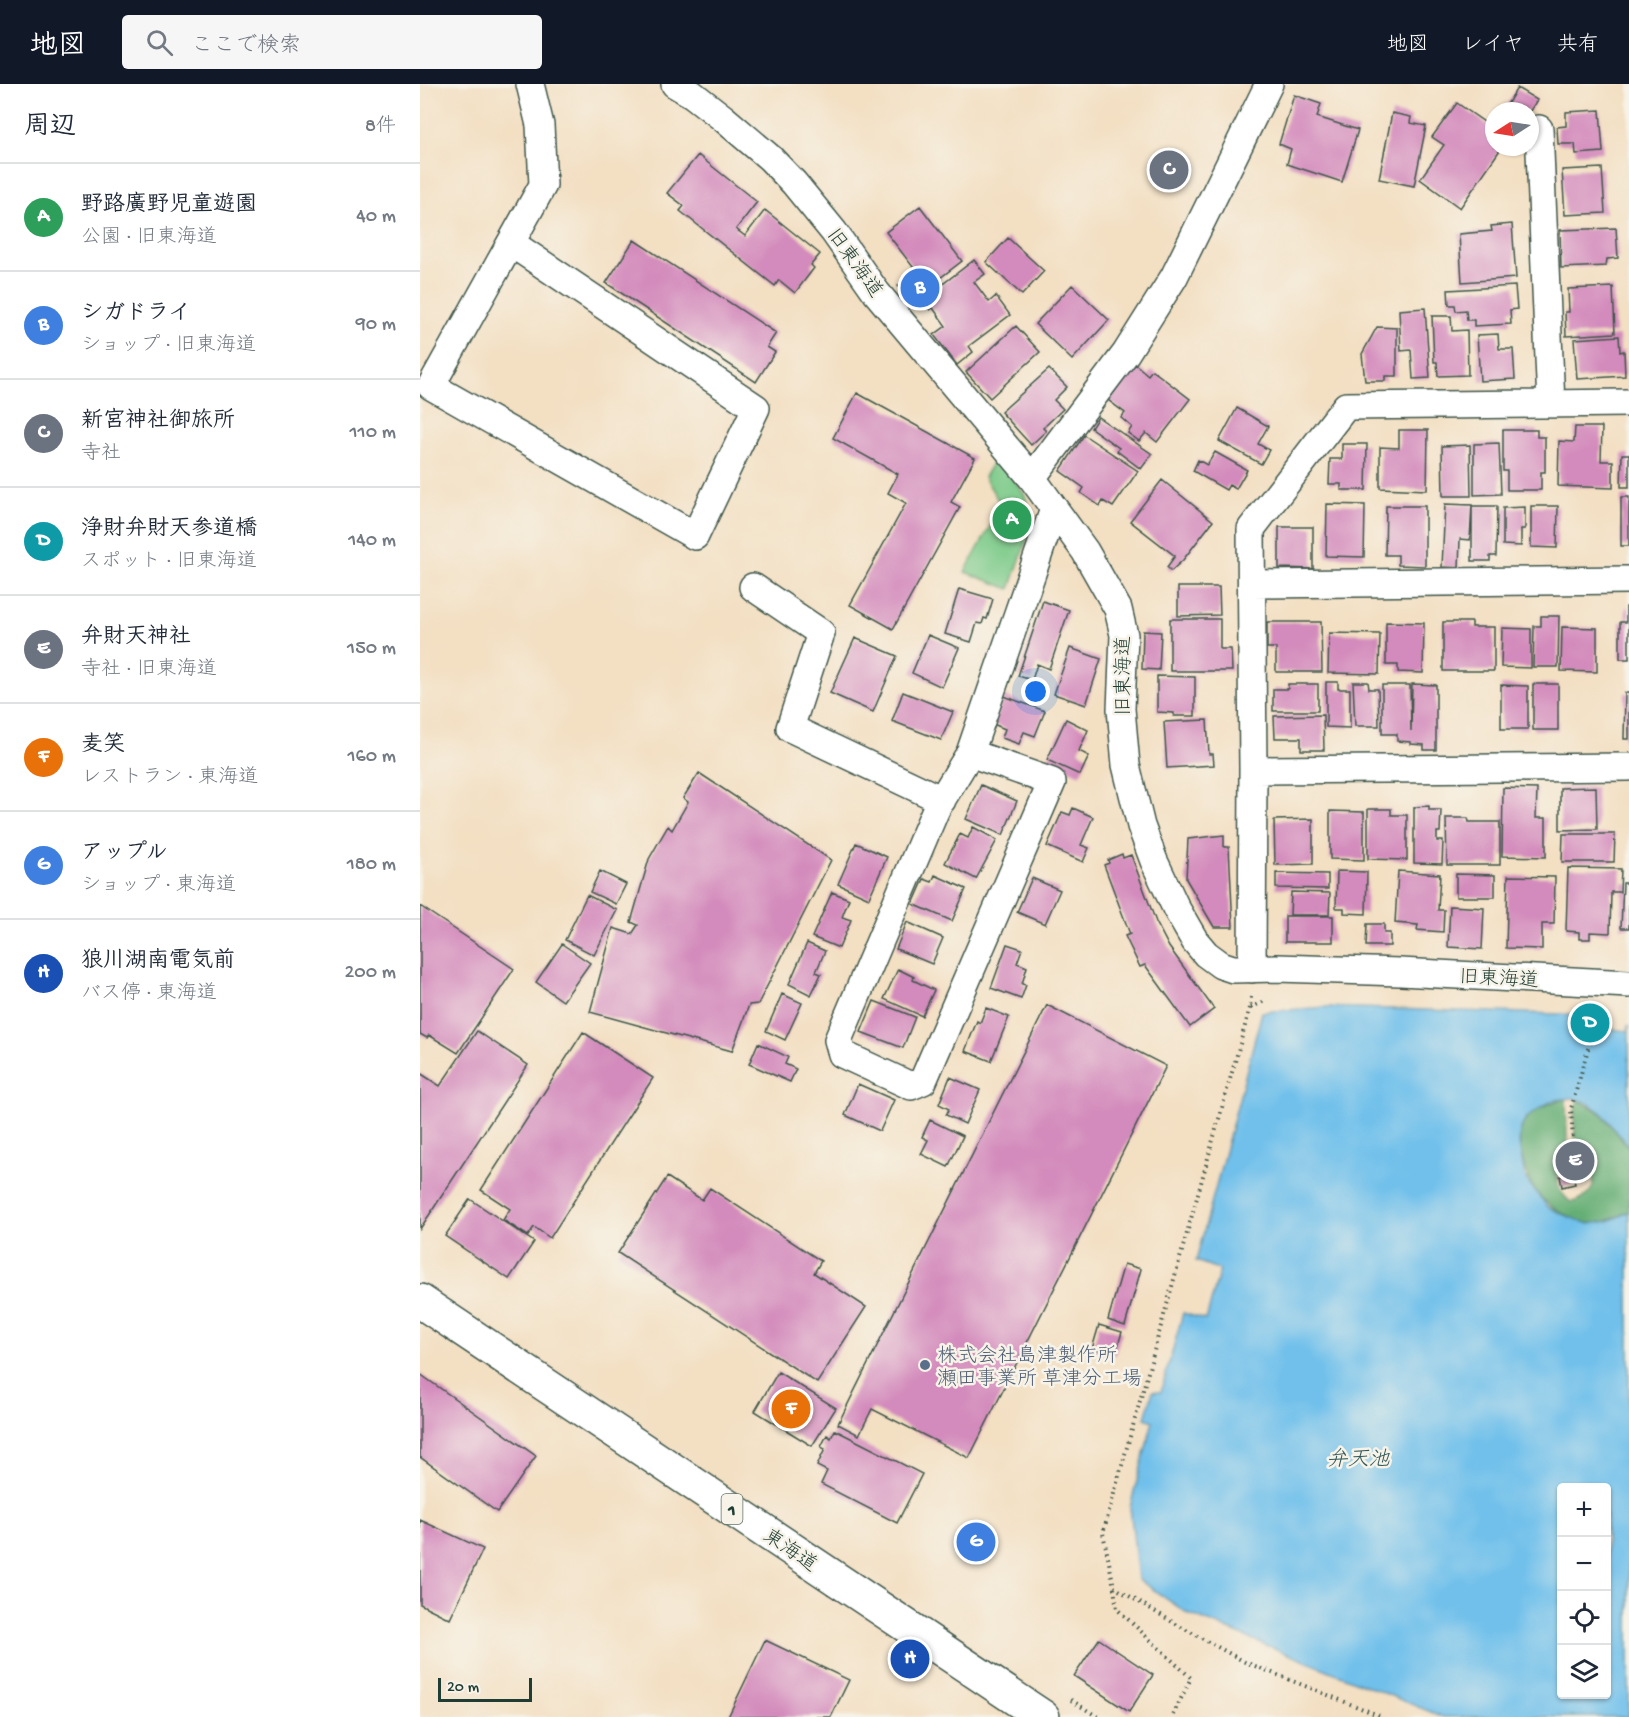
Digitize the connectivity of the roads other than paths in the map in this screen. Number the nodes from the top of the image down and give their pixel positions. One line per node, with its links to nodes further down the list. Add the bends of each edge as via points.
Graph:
1 (530, 84): 5 (street, via 540,125 543,185)
2 (675, 84): 8 (street, 旧東海道, via 757,146 794,183 876,292)
3 (1269, 84): 8 (street, via 1174,277 1126,353)
4 (1539, 129): 7 (street)
5 (511, 243): 5 (street, via 431,386 695,536 756,408)
6 (1629, 403): 7 (street)
7 (1551, 404): 11 (street, via 1346,406 1251,529)
8 (1032, 478): 9 (street, 旧東海道)
9 (1054, 509): 13 (street); 17 (street, 旧東海道, via 1085,551 1118,609 1124,635 1121,709 1126,765 1154,861 1190,933 1206,954 1233,969)
10 (1629, 580): 11 (street)
11 (1252, 584): 15 (street)
12 (753, 587): 16 (street, via 822,633 790,728)
13 (969, 753): 16 (street); 16 (street, via 1052,782 922,1081 911,1086 842,1054 838,1040)
14 (1629, 767): 15 (street)
15 (1253, 770): 17 (street)
16 (942, 800)
17 (1252, 969): 18 (street, 旧東海道)
18 (1629, 984)
19 (420, 1300): 20 (highway, 東海道 / 1)
20 (1043, 1717)

